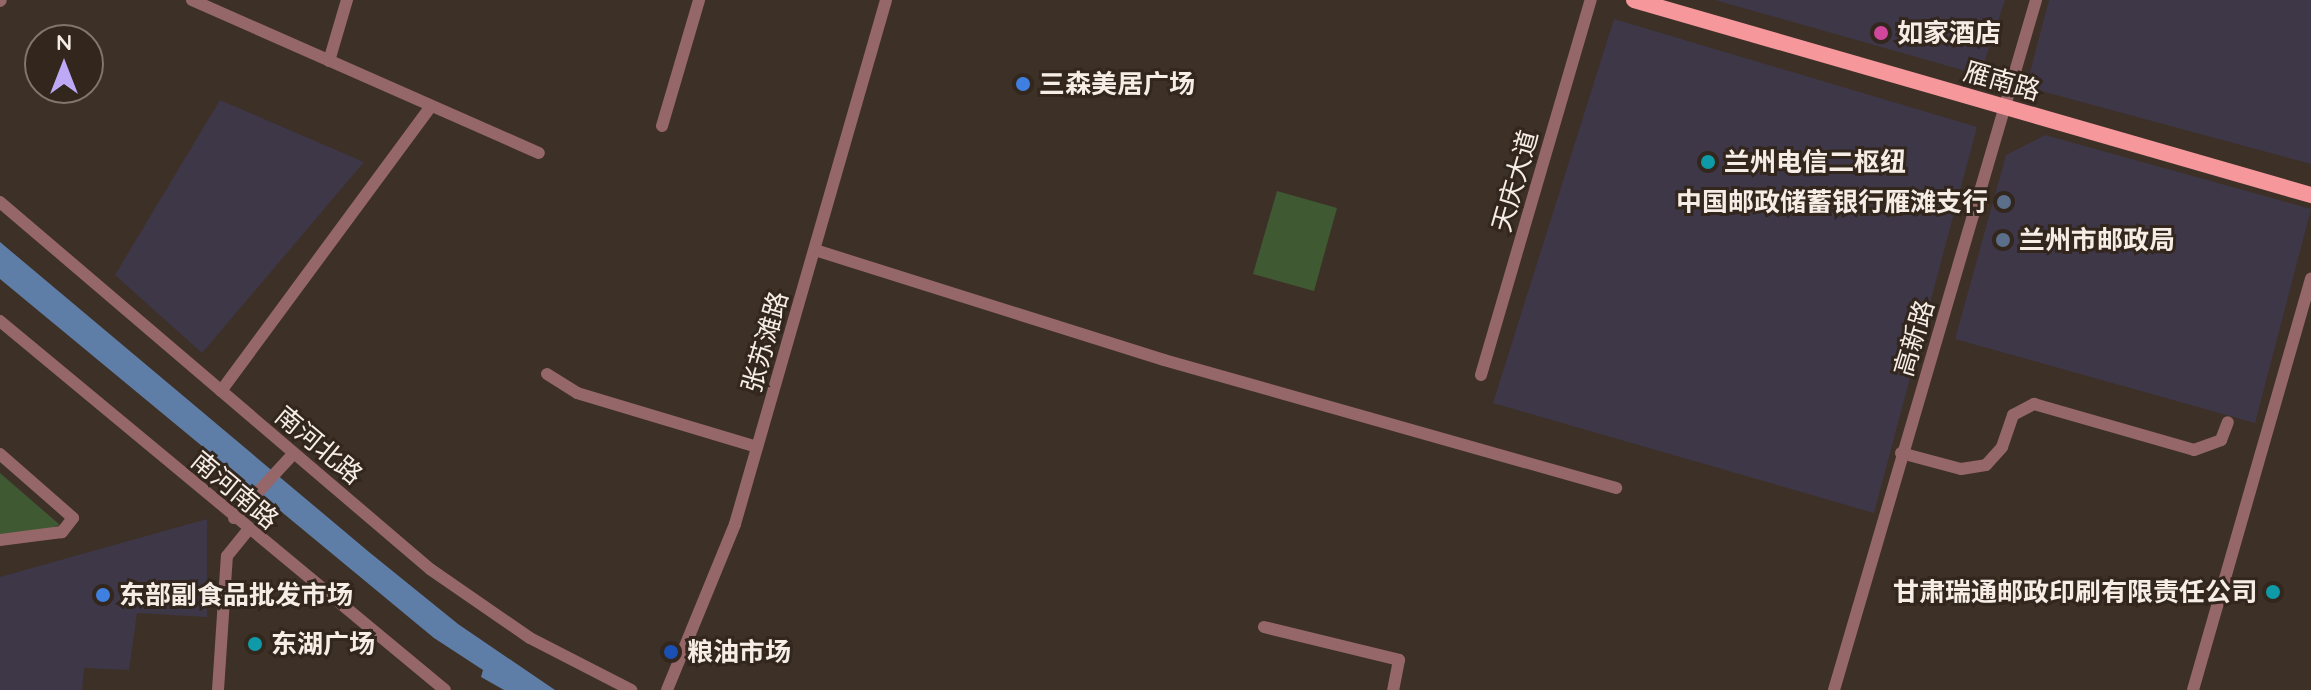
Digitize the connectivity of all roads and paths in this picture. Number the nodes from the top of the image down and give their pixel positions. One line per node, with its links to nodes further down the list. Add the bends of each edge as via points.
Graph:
1 (192, 0): 8 (street)
2 (347, 0): 8 (street)
3 (699, 0): 11 (street)
4 (886, 0): 15 (street, 张苏滩路)
5 (1591, 0): 19 (street, 天庆大道)
6 (1634, 0): 10 (main road, 雁南路)
7 (2036, 0): 10 (street, 高新路)
8 (329, 61): 9 (street)
9 (431, 106): 12 (street); 20 (street)
10 (2006, 107): 13 (main road, 雁南路); 24 (street, 高新路)
11 (662, 126)
12 (539, 153)
13 (2311, 195)
14 (0, 202): 20 (street, 南河北路)
15 (815, 250): 22 (street, 张苏滩路); 26 (street, via 1150,355)
16 (2311, 279): 37 (street)
17 (0, 321): 27 (street, 南河南路)
18 (547, 374): 22 (street, via 577,393)
19 (1481, 375)
20 (221, 391): 23 (street, 南河北路)
21 (2228, 422): 24 (street, via 2221,440 2194,450 2034,404 2013,415 2002,447 1986,465 1961,469)
22 (757, 447): 34 (street, 张苏滩路, via 735,524)
23 (294, 453): 27 (street); 33 (street, 南河北路, via 475,604)
24 (1901, 453): 36 (street, 高新路)
25 (0, 454): 29 (street, via 73,518 62,532)
26 (1616, 488)
27 (234, 518): 28 (street, 南河南路)
28 (248, 530): 31 (street, via 227,556); 32 (street, 南河南路)
29 (0, 540)
30 (1264, 627): 35 (street, via 1399,660)
31 (218, 690)
32 (445, 690)
33 (631, 690)
34 (667, 690)
35 (1393, 690)
36 (1834, 690)
37 (2193, 690)

